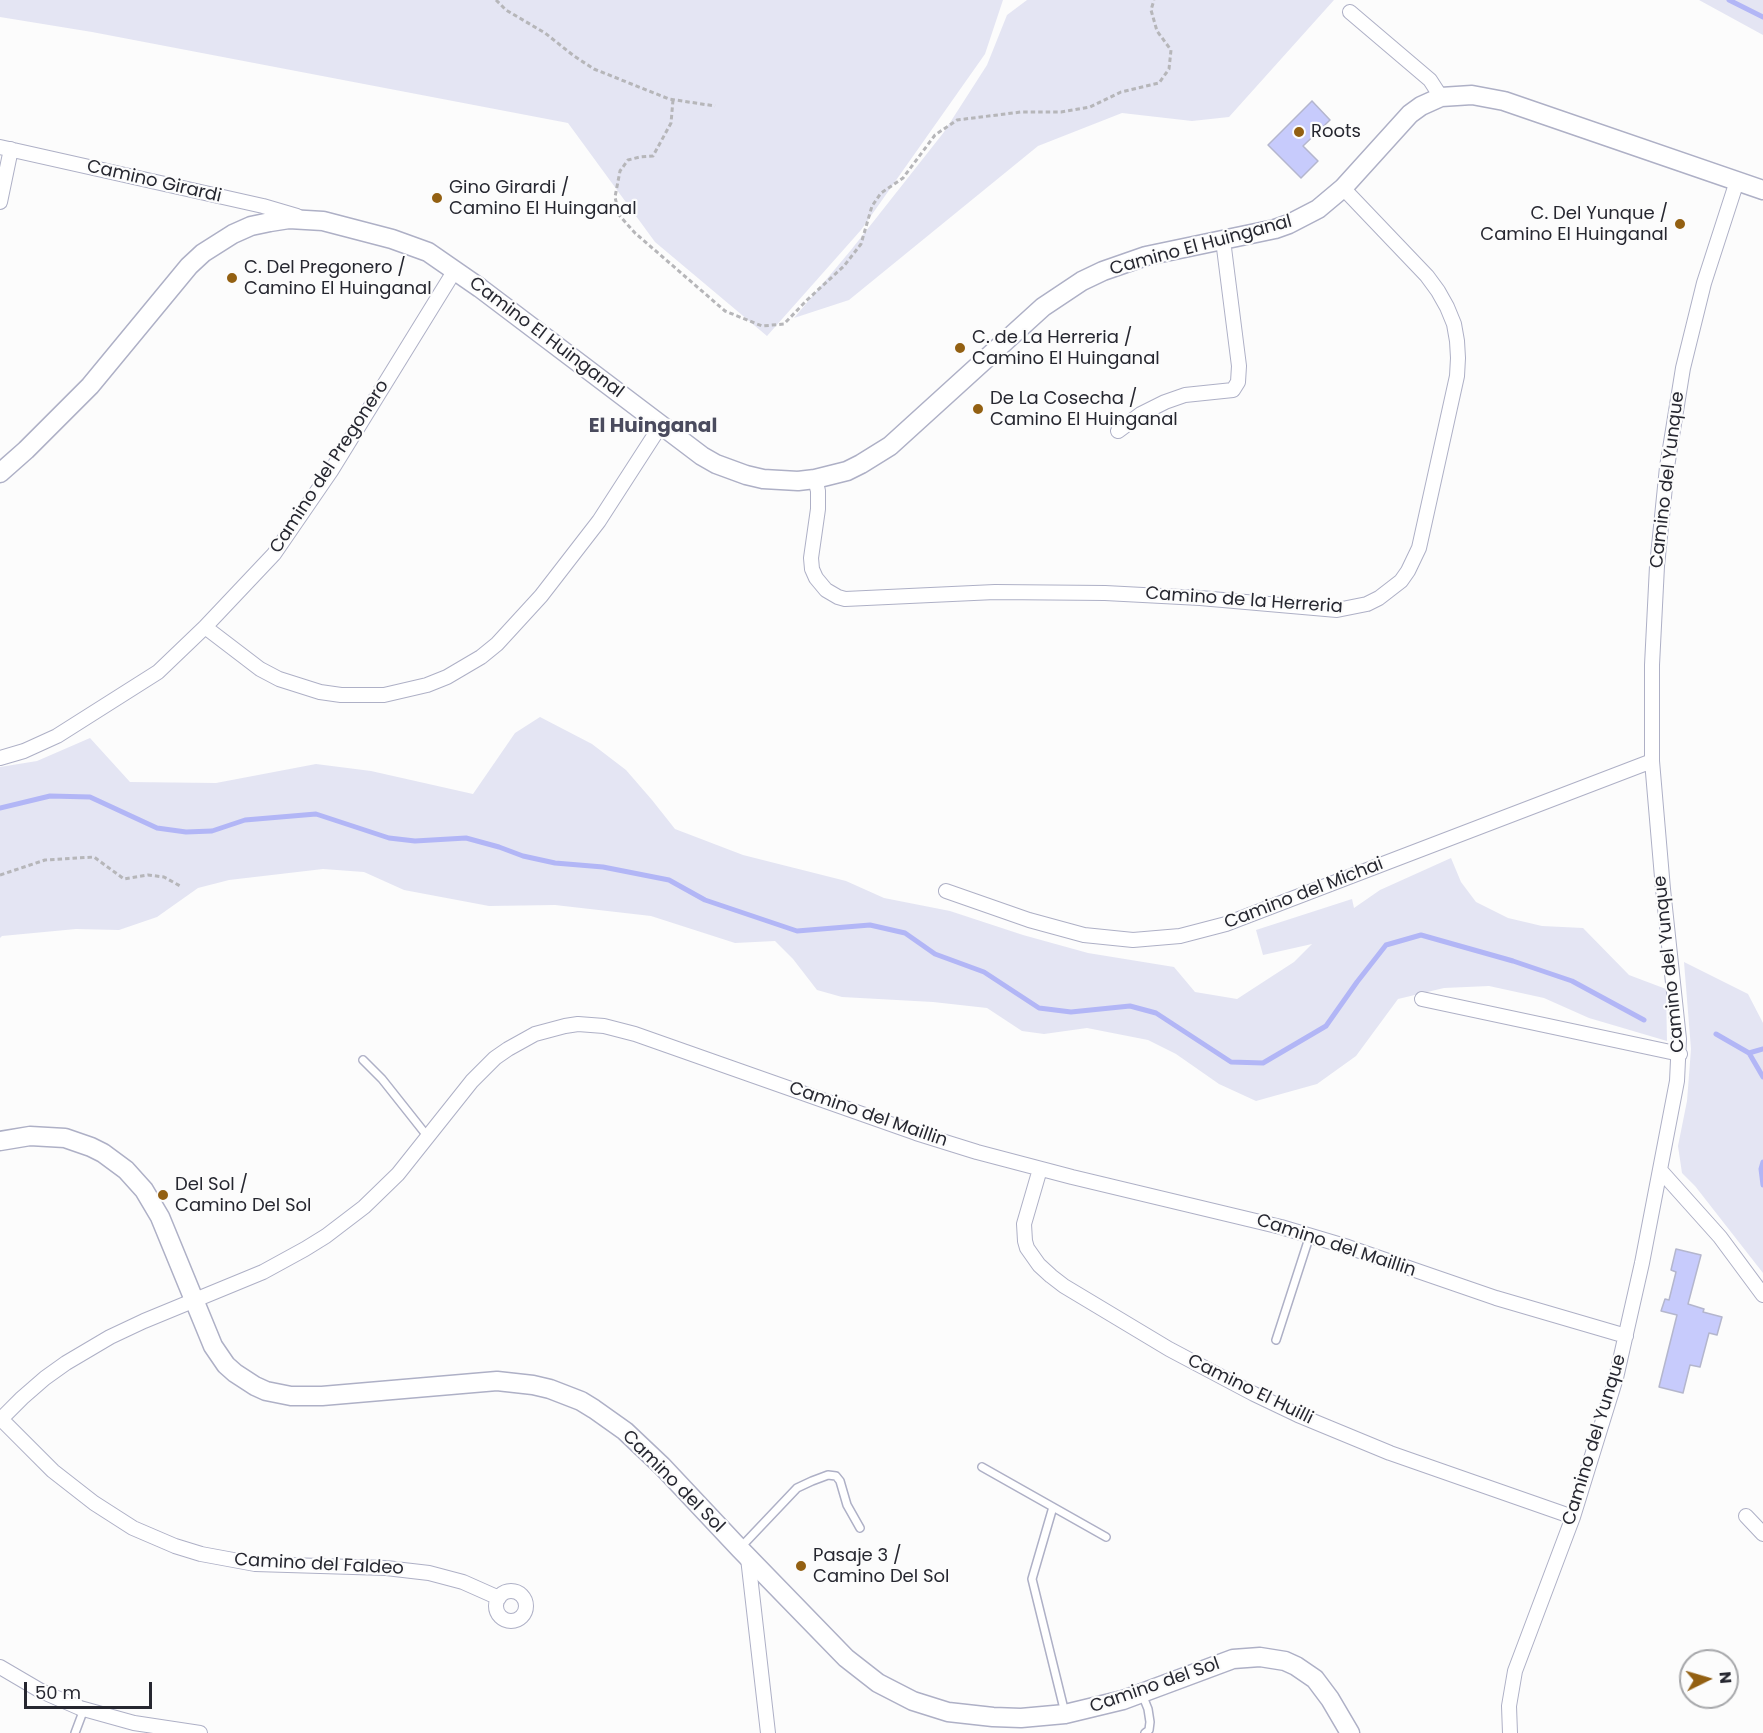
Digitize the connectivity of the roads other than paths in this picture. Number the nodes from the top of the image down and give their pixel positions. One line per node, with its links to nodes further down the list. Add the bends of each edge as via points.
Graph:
1 (1350, 12): 2 (street, via 1430,80)
2 (1441, 97): 4 (street, Camino El Huinganal, via 1472,95 1504,101); 5 (street, Camino El Huinganal, via 1410,114)
3 (5, 148): 7 (street); 8 (street, Camino Girardi)
4 (1737, 181): 6 (street, Camino El Huinganal); 17 (street, Camino del Yunque, via 1695,317 1670,443 1654,609)
5 (1343, 188): 9 (street, Camino El Huinganal, via 1318,209 1289,224); 14 (street, Camino de la Herreria, via 1427,276 1447,307 1457,341 1457,375 1419,548 1401,581 1379,598 1337,610 1086,592 845,599 826,590 812,569 818,509)
6 (1763, 190)
7 (0, 202)
8 (308, 219): 10 (street, Camino El Huinganal, via 410,244); 13 (street, Camino El Huinganal, via 251,226 202,253 90,386)
9 (1222, 240): 12 (street, via 1238,382 1233,390 1185,395 1165,402); 14 (street, Camino El Huinganal, via 1146,256 1082,281 1043,307 890,446 847,471)
10 (455, 270): 11 (street, Camino El Huinganal); 15 (street, Camino del Pregonero, via 331,471 274,554)
11 (660, 426): 14 (street, Camino El Huinganal, via 702,456 730,470 763,479); 15 (street, via 599,522 541,596 496,644 447,677 384,695 320,692 260,669)
12 (1118, 431)
13 (0, 473)
14 (815, 479)
15 (205, 627): 16 (street, Camino del Pregonero, via 158,672 41,744)
16 (0, 758)
17 (1652, 761): 18 (street, Camino del Michai, via 1226,924 1180,936 1133,940 1084,936); 20 (street, Camino del Yunque)
18 (946, 891)
19 (1422, 999): 20 (street)
20 (1680, 1054): 25 (street, Camino del Yunque)
21 (363, 1060): 22 (lane)
22 (428, 1137): 24 (street, Camino del Maillin, via 495,1058 550,1029 591,1024 620,1029 916,1133); 28 (street, Camino del Maillin, via 381,1191 326,1236 262,1272)
23 (0, 1141): 28 (street, Camino del Sol, via 30,1136 65,1138 115,1161 153,1203)
24 (1040, 1169): 26 (street, Camino del Maillin); 35 (street, Camino El Huilli, via 1024,1224 1025,1241 1039,1265 1064,1286 1169,1349 1298,1415 1390,1454)
25 (1660, 1170): 27 (street, via 1720,1237); 29 (street, Camino del Yunque)
26 (1310, 1235): 29 (street, Camino del Maillin, via 1496,1298); 30 (lane)
27 (1763, 1295)
28 (194, 1300): 31 (street, Camino del Maillin, via 88,1349 45,1378); 39 (street, Camino del Sol, via 213,1346 226,1365 249,1383 278,1394 322,1396 497,1381 542,1387 580,1401 642,1446)
29 (1626, 1336): 35 (street, Camino del Yunque)
30 (1276, 1340)
31 (0, 1420): 40 (street, Camino del Faldeo, via 53,1471 94,1503 133,1528 175,1546 255,1564 429,1573)
32 (982, 1467): 33 (lane)
33 (1053, 1507): 38 (lane); 44 (lane, via 1032,1579)
34 (1746, 1516): 37 (street)
35 (1573, 1517): 50 (street, Camino del Yunque, via 1515,1671 1509,1706)
36 (860, 1528): 39 (lane, via 840,1481 828,1475 797,1488)
37 (1763, 1534)
38 (1106, 1537)
39 (744, 1553): 44 (street, Camino del Sol, via 846,1658 895,1692 930,1707 966,1715 1021,1718); 47 (street)
40 (499, 1598)
41 (0, 1667): 43 (street, via 41,1691)
42 (1142, 1694): 44 (street, Camino del Sol); 48 (lane, via 1150,1722); 49 (street, Camino del Sol, via 1233,1659 1274,1658 1316,1679)
43 (84, 1709): 45 (lane); 46 (street, via 134,1723)
44 (1065, 1714)
45 (75, 1733)
46 (200, 1733)
47 (768, 1733)
48 (1145, 1733)
49 (1350, 1733)
50 (1510, 1733)

